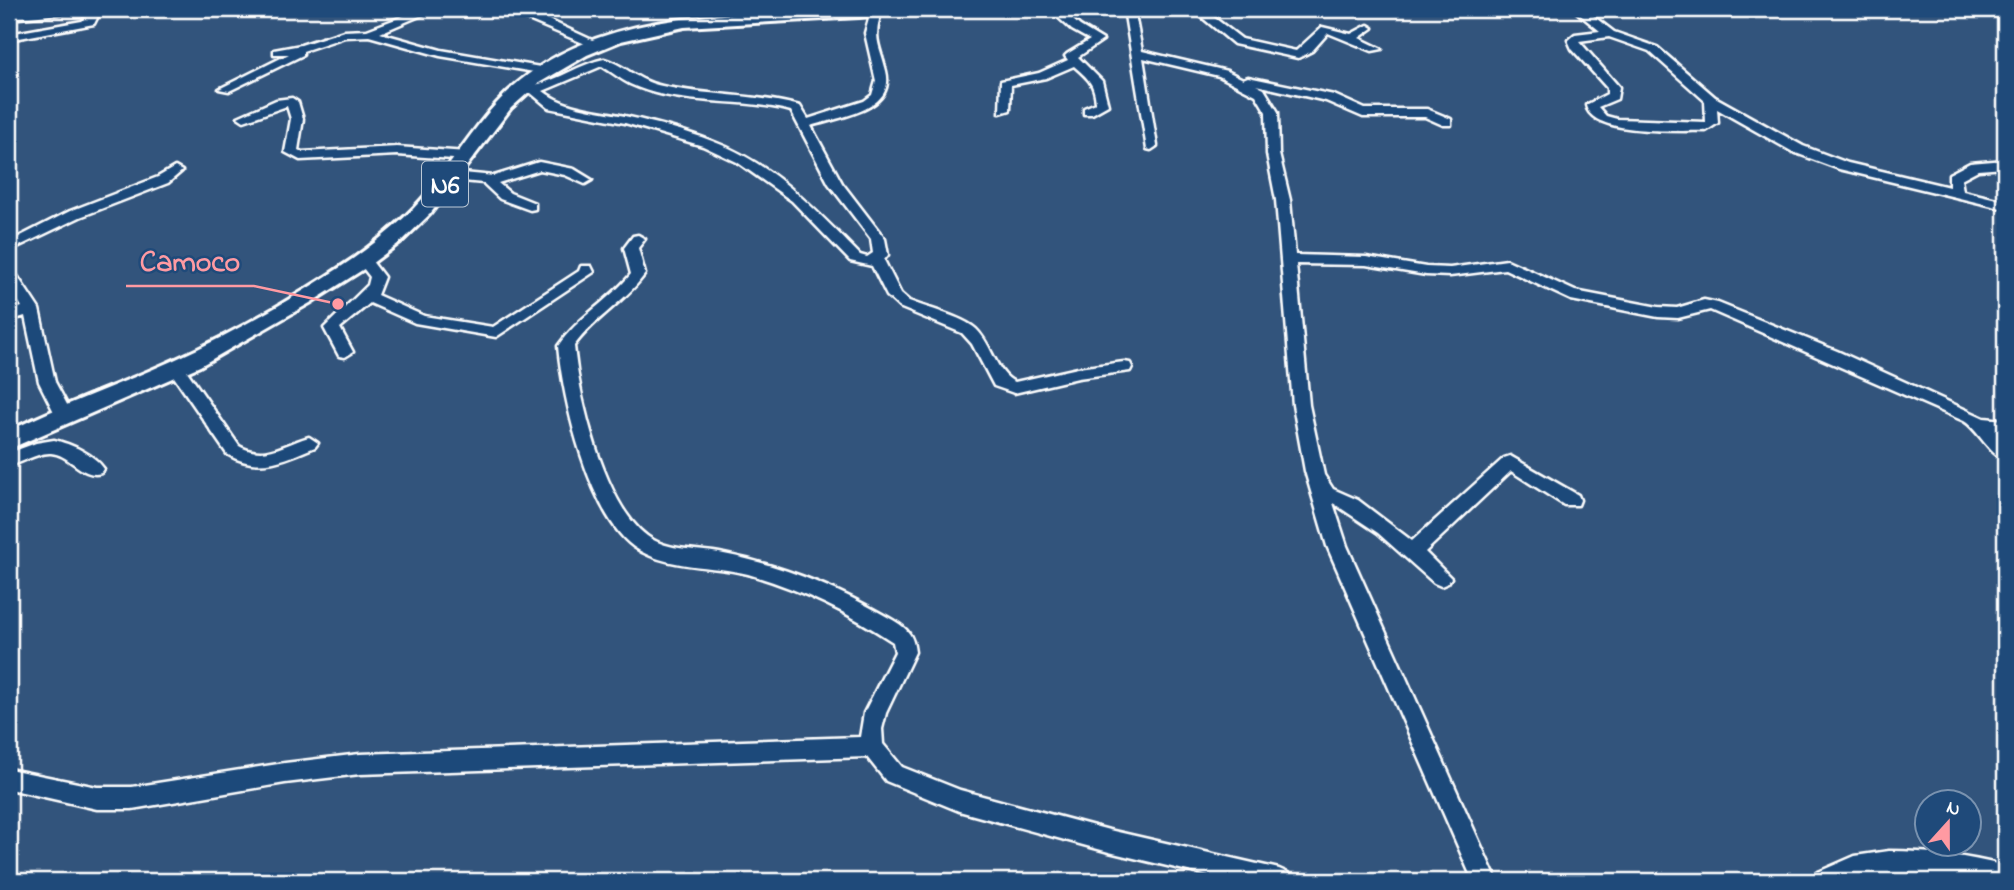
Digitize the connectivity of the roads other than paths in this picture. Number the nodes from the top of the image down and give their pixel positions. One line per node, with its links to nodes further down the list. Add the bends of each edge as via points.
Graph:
1 (430, 9): 12 (street)
2 (518, 9): 15 (street)
3 (1054, 9): 20 (street, via 1098,40 1072,53)
4 (1129, 9): 19 (street)
5 (1196, 9): 11 (street, via 1238,42 1298,55)
6 (1578, 9): 13 (street)
7 (98, 10): 9 (street); 14 (street, via 90,22)
8 (885, 10): 15 (highway, N6, via 696,22 652,29); 30 (street, via 870,29 883,80 877,98)
9 (9, 16)
10 (1368, 27): 11 (street, via 1352,38)
11 (1326, 29): 17 (street)
12 (369, 33): 16 (street, via 344,34); 21 (street, via 440,53)
13 (1610, 34): 25 (street, via 1662,55); 25 (street, via 1573,40 1614,88 1613,96 1592,105 1602,119 1706,127 1712,123)
14 (9, 37)
15 (599, 46): 21 (highway, N6)
16 (303, 48): 18 (street); 23 (street)
17 (1376, 49)
18 (278, 52)
19 (1137, 53): 22 (street); 31 (street)
20 (1075, 61): 26 (street, via 1042,76 1005,83); 27 (street, via 1097,78 1102,91 1102,105)
21 (546, 71): 24 (highway, N6)
22 (1231, 76): 29 (street, via 1330,98 1363,113 1427,113); 45 (street, via 1260,92 1272,112 1273,154)
23 (225, 89)
24 (528, 90): 30 (street, via 604,62 630,80 676,93 771,101 796,109); 32 (highway, N6, via 492,118); 44 (street, via 552,106 627,120 727,151 797,198 855,258)
25 (1711, 100): 38 (street, via 1823,160)
26 (1004, 110)
27 (1088, 111)
28 (244, 117): 32 (street, via 292,102 297,119 292,152 300,156 397,151)
29 (1447, 122)
30 (806, 124): 44 (street, via 836,184 878,239 882,250)
31 (1151, 146)
32 (467, 156): 35 (highway, N6)
33 (2005, 164): 38 (street, via 1968,169 1954,177)
34 (175, 171): 42 (street)
35 (453, 176): 37 (street); 43 (highway, N6, via 397,236)
36 (585, 180): 37 (street, via 539,166)
37 (488, 181): 40 (street, via 505,196)
38 (1956, 192): 39 (street)
39 (2005, 205)
40 (530, 206)
41 (638, 239): 66 (street, via 631,248 638,274 631,285 572,335 566,346 577,413 602,486 640,541 671,554 720,561 826,593 900,636 905,652 874,713)
42 (9, 247)
43 (363, 259): 48 (street, via 377,277); 53 (highway, N6, via 300,302)
44 (876, 259): 52 (street, via 904,304 968,330 1005,386 1023,387)
45 (1288, 260): 55 (street, via 1366,261 1450,272 1507,264 1571,295 1658,312 1713,306); 62 (street, via 1301,405)
46 (586, 269): 48 (street, via 575,282 496,332 420,320)
47 (9, 274): 49 (street)
48 (368, 296): 51 (street, via 332,328)
49 (31, 309): 50 (street); 54 (street, via 47,382)
50 (9, 316)
51 (345, 352)
52 (1124, 366)
53 (176, 368): 54 (highway, N6); 58 (street, via 233,450 245,459 259,461)
54 (63, 414): 57 (highway, N6)
55 (1980, 422): 56 (street); 59 (street)
56 (2005, 426)
57 (9, 441)
58 (309, 443)
59 (2005, 453)
60 (9, 460): 61 (street, via 56,445)
61 (95, 469)
62 (1314, 471): 64 (street, via 1326,494 1336,494 1353,505); 70 (street, via 1336,546)
63 (1571, 500): 64 (street, via 1510,462)
64 (1412, 552): 65 (street)
65 (1441, 578)
66 (872, 747): 67 (street, via 360,764 132,798 97,798); 69 (street, via 894,774 959,800)
67 (9, 779)
68 (2005, 878): 71 (street, via 1906,862 1857,867)
69 (1279, 881)
70 (1485, 881)
71 (1825, 881)

